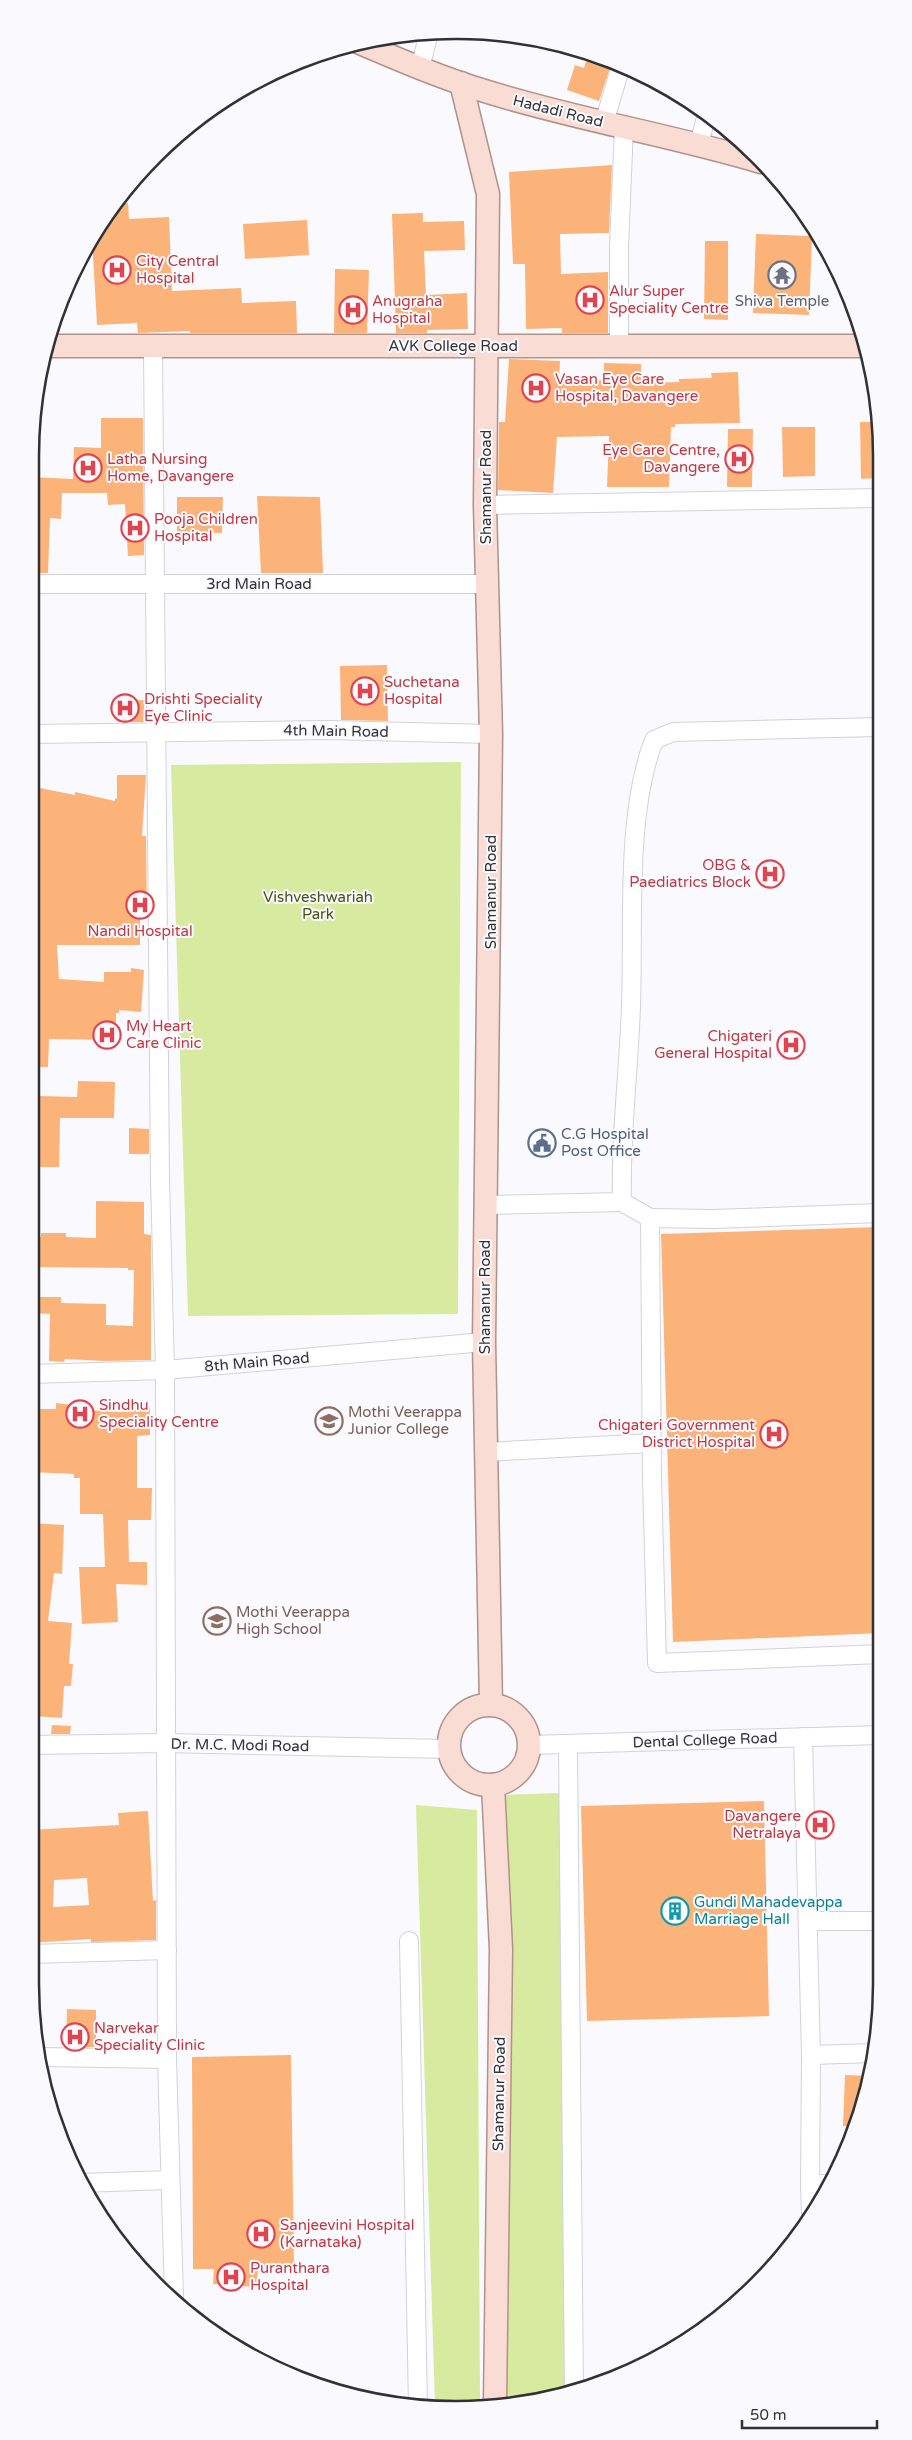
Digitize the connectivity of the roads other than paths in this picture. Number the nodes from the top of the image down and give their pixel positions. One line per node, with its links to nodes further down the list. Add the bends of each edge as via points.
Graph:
1 (427, 40): 3 (street)
2 (371, 48): 3 (main road, Hadadi Road)
3 (420, 68): 5 (main road, Hadadi Road)
4 (620, 73): 7 (street)
5 (461, 82): 7 (main road, Hadadi Road, via 486,92); 12 (main road, Shamanur Road, via 488,194)
6 (705, 121): 8 (street)
7 (614, 125): 8 (main road, Hadadi Road); 13 (street)
8 (699, 144): 9 (main road, Hadadi Road)
9 (748, 158)
10 (54, 346): 11 (main road, AVK College Road)
11 (153, 346): 12 (main road, AVK College Road); 18 (street)
12 (485, 346): 13 (main road, AVK College Road); 16 (main road, Shamanur Road)
13 (619, 346): 14 (main road, AVK College Road)
14 (858, 346)
15 (873, 498): 16 (street)
16 (485, 504): 19 (main road, Shamanur Road)
17 (39, 584): 18 (street, 3rd Main Road)
18 (156, 584): 19 (street, 3rd Main Road); 21 (street)
19 (487, 584): 23 (main road, Shamanur Road)
20 (873, 727): 24 (street, via 673,732 654,740 645,764 636,830 628,1086 621,1154)
21 (158, 731): 22 (street, 4th Main Road); 23 (street, 4th Main Road, via 328,730); 29 (street, via 160,1180)
22 (39, 734)
23 (491, 734): 25 (main road, Shamanur Road)
24 (622, 1202): 25 (street); 27 (street)
25 (486, 1205): 28 (main road, Shamanur Road)
26 (873, 1213): 27 (street)
27 (650, 1218): 31 (street)
28 (484, 1342): 29 (street, 8th Main Road); 32 (main road, Shamanur Road)
29 (165, 1370): 30 (street, 8th Main Road); 37 (street)
30 (39, 1374)
31 (652, 1443): 32 (street); 33 (street, via 657,1663)
32 (487, 1452): 34 (main road, Shamanur Road)
33 (873, 1654)
34 (491, 1705): 39 (main road, via 510,1711 519,1718); 41 (main road, via 466,1712 458,1720 451,1734)
35 (873, 1735): 36 (street, Dental College Road)
36 (803, 1737): 40 (street, Dental College Road); 43 (street)
37 (165, 1743): 38 (street, Dr. M.C. Modi Road); 41 (street, Dr. M.C. Modi Road); 46 (street)
38 (39, 1745)
39 (529, 1745): 40 (street, Dental College Road); 42 (main road, via 519,1772)
40 (568, 1745): 58 (street)
41 (449, 1749): 42 (main road, via 451,1759 463,1776 481,1785)
42 (493, 1785): 60 (main road, Shamanur Road, via 501,1949)
43 (808, 1921): 44 (street); 49 (street)
44 (873, 1921)
45 (409, 1941): 59 (street)
46 (167, 1950): 47 (street); 51 (street)
47 (39, 1954)
48 (867, 2053): 49 (street)
49 (811, 2055): 54 (street)
50 (46, 2058): 51 (street)
51 (168, 2059): 52 (street)
52 (169, 2180): 53 (street); 57 (street)
53 (89, 2183)
54 (810, 2184): 55 (street); 56 (street)
55 (822, 2184)
56 (811, 2203)
57 (174, 2291)
58 (574, 2384)
59 (418, 2399)
60 (495, 2399)

